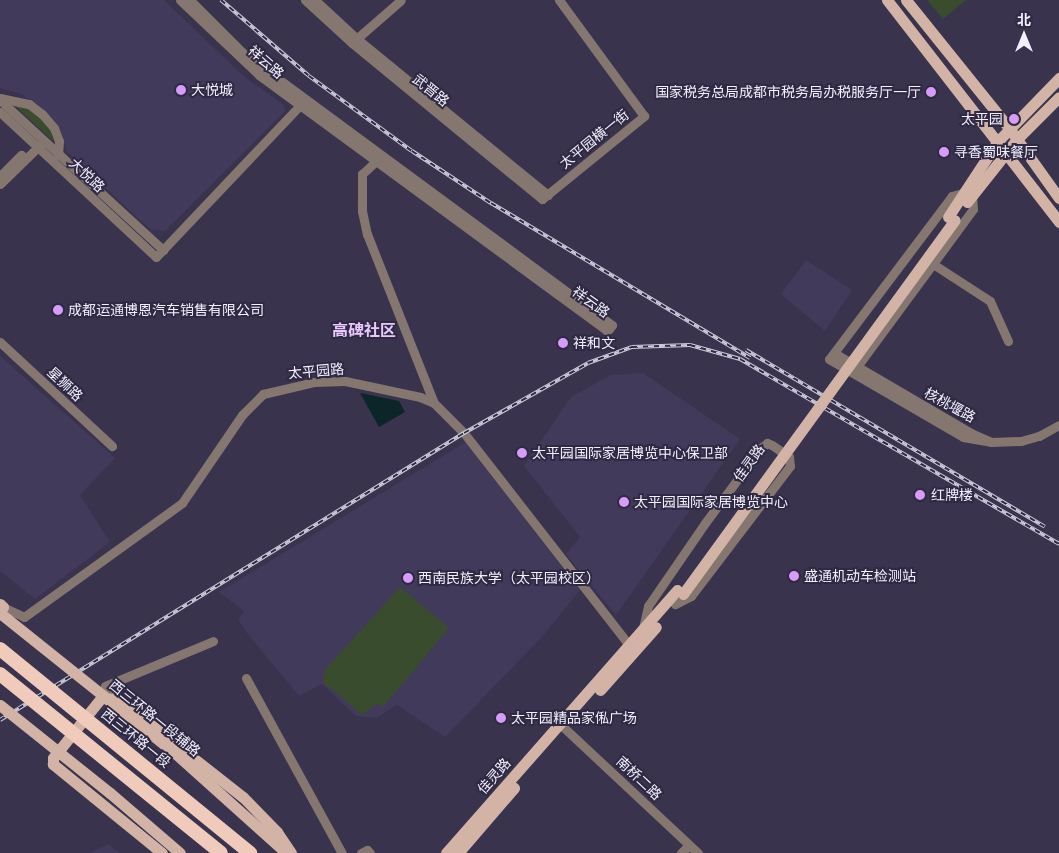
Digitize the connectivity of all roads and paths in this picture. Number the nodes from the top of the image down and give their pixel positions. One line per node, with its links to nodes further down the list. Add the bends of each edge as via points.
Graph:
1 (180, 0): 13 (street, 祥云路, via 259,75)
2 (190, 0): 13 (street, 祥云路, via 243,53)
3 (305, 0): 9 (street, 武晋路)
4 (315, 0): 9 (street, 武晋路)
5 (401, 0): 9 (street)
6 (559, 0): 25 (street, 太平园横一街, via 644,116)
7 (887, 0): 17 (main road)
8 (906, 0): 15 (main road)
9 (354, 40): 25 (street, 武晋路)
10 (1059, 78): 15 (main road, 佳灵路)
11 (1059, 97): 16 (main road, 佳灵路)
12 (0, 99): 18 (street); 20 (street, via 29,104 42,114 54,128)
13 (302, 103): 21 (street, 祥云路); 21 (street, 祥云路, via 612,325 610,329 606,330); 28 (street)
14 (0, 112): 18 (street, 大悦路)
15 (1009, 128): 16 (main road); 17 (main road, 佳灵路)
16 (1017, 139): 19 (main road, 佳灵路); 26 (main road)
17 (998, 141): 19 (main road); 24 (main road, 佳灵路)
18 (38, 142): 20 (street); 22 (street); 23 (street); 28 (street, 大悦路, via 156,258)
19 (1007, 152): 24 (main road, 佳灵路); 27 (main road)
20 (58, 155): 28 (street)
21 (376, 162): 33 (street, via 362,174 362,211 367,234)
22 (0, 176)
23 (0, 184)
24 (969, 194): 29 (street, via 973,209); 32 (street, 核桃堰路, via 952,196 829,359); 36 (main road, 佳灵路, bridge)
25 (545, 197)
26 (1059, 198)
27 (1059, 222)
28 (163, 250)
29 (933, 264): 30 (street, via 990,301); 32 (street)
30 (1008, 341)
31 (0, 342): 35 (street, 星狮路)
32 (854, 371): 34 (street, 核桃堰路, via 992,442 1021,441)
33 (434, 403): 38 (street, 太平园路, via 345,380 314,382 263,394 242,415 182,503 24,617); 42 (street, 太平园路, via 464,433)
34 (1059, 425)
35 (112, 446)
36 (680, 592): 37 (main road, 佳灵路); 39 (main road, 佳灵路)
37 (675, 604): 39 (street, via 692,596 790,466 789,457 772,444 767,443 762,448 700,531 648,606); 42 (main road, 佳灵路)
38 (1, 609): 53 (main road, 西三环路一段辅路, bridge, via 176,754)
39 (642, 631): 42 (main road, 佳灵路)
40 (213, 641): 45 (street, via 105,686)
41 (0, 649): 52 (highway, 西三环路一段, bridge)
42 (632, 649): 47 (main road, 佳灵路)
43 (0, 674): 51 (highway, bridge)
44 (246, 678): 55 (street)
45 (113, 699): 49 (main road, via 100,698 53,758 53,764); 54 (main road, via 163,733 243,797 277,832)
46 (0, 705): 50 (main road, bridge)
47 (562, 727): 48 (street, 南桥二路); 58 (main road, 佳灵路); 59 (main road, 佳灵路)
48 (689, 844): 60 (street); 61 (street, 南桥二路)
49 (162, 853)
50 (180, 853)
51 (221, 853)
52 (250, 853)
53 (286, 853)
54 (291, 853)
55 (342, 853)
56 (361, 853): 57 (street, via 367,850)
57 (370, 853)
58 (446, 853)
59 (458, 853)
60 (682, 853)
61 (698, 853)

